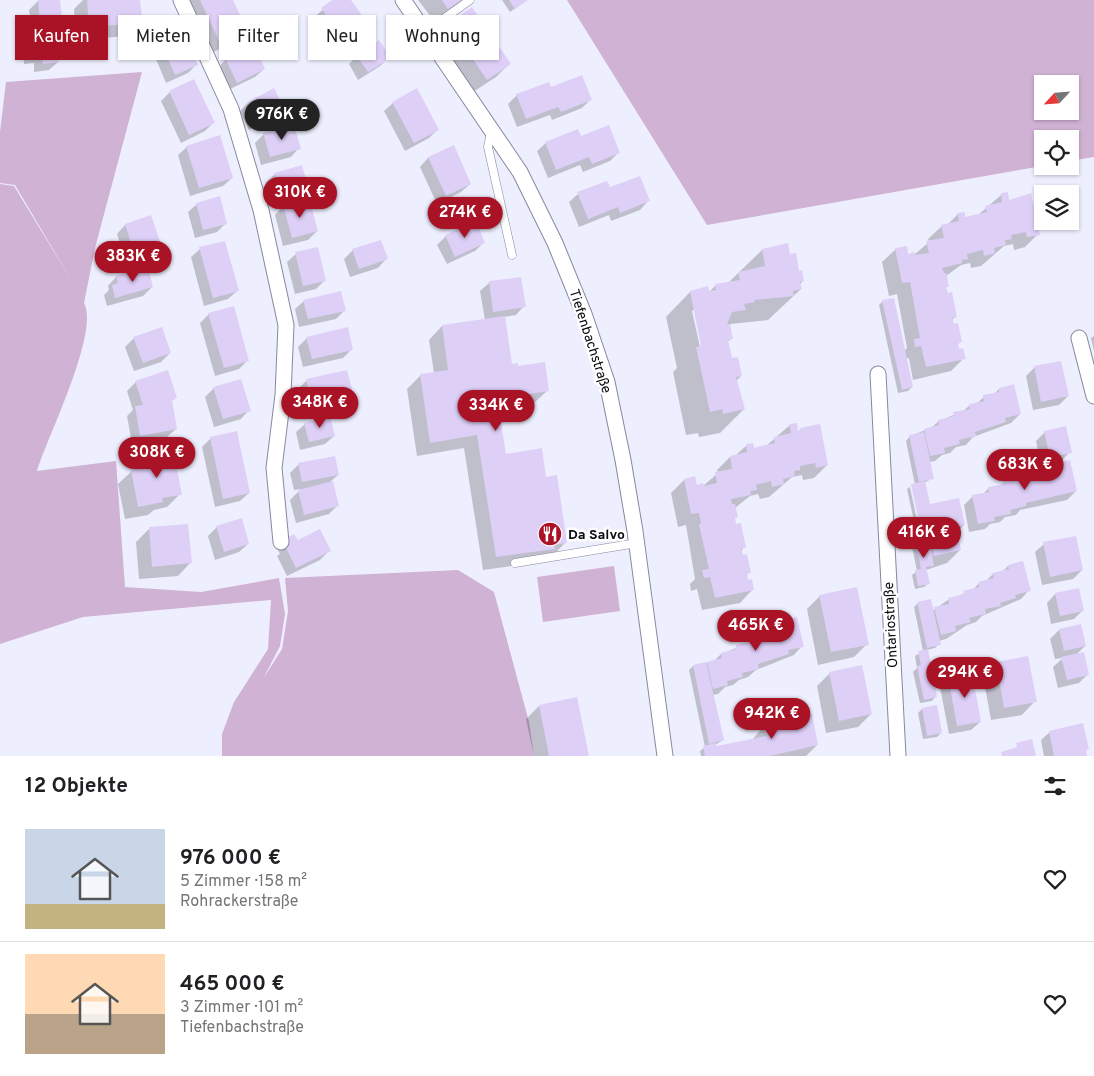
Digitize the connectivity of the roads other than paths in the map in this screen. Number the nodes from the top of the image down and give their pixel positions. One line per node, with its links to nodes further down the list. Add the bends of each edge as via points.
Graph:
1 (180, 0): 13 (street, via 231,109 261,210 286,325 283,394 274,468)
2 (403, 0): 4 (street, Tiefenbachstraße)
3 (470, 0): 5 (lane)
4 (413, 15)
5 (449, 15)
6 (444, 60): 7 (street, Tiefenbachstraße)
7 (492, 130): 8 (lane, via 488,147); 14 (street, Tiefenbachstraße, via 520,172 555,243 584,314 607,382)
8 (512, 254)
9 (1079, 338): 11 (street)
10 (878, 374): 17 (street, Ontariostraße)
11 (1091, 375): 12 (street)
12 (1094, 396)
13 (281, 542)
14 (637, 543): 15 (lane); 16 (street, Tiefenbachstraße)
15 (515, 563)
16 (664, 756)
17 (898, 756)

